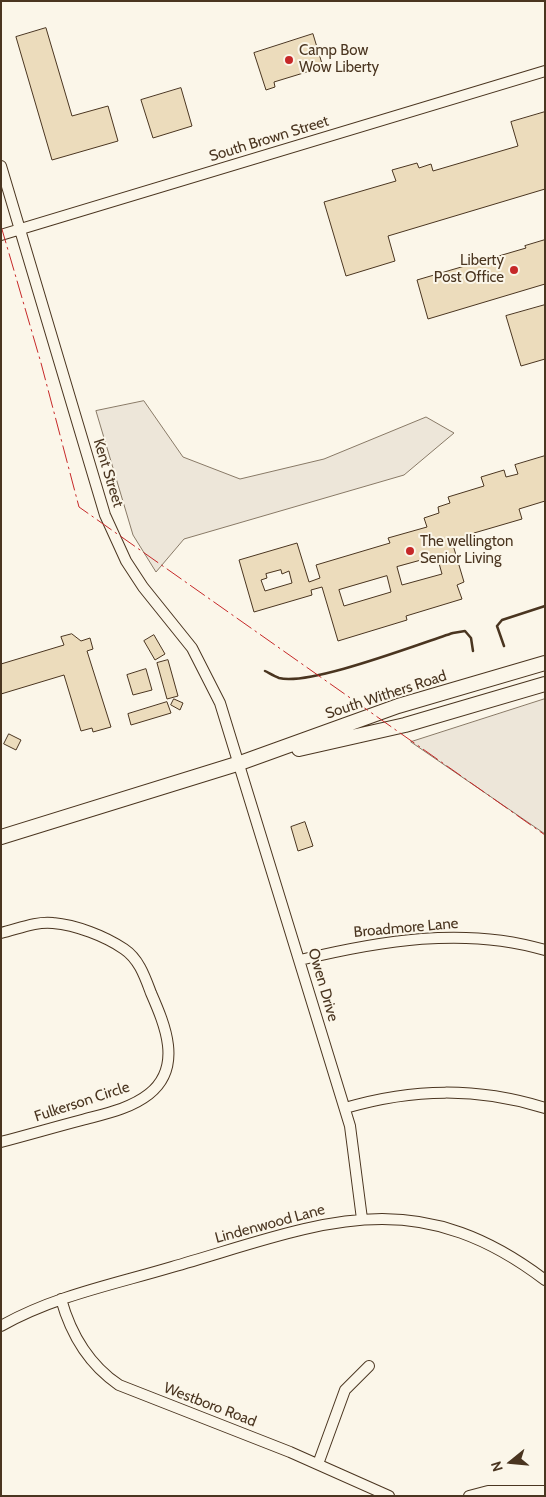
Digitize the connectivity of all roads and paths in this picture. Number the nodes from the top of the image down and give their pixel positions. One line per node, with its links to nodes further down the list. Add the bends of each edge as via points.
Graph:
1 (545, 71): 3 (street, South Brown Street)
2 (1, 166): 3 (street, Kent Street)
3 (19, 229): 4 (street, South Brown Street); 7 (street, Kent Street, via 104,515 126,561 192,648 207,675)
4 (1, 235)
5 (545, 663): 7 (main road, South Withers Road, via 398,706)
6 (545, 684): 7 (main road, South Withers Road, via 405,726)
7 (240, 763): 8 (main road, South Withers Road); 11 (street, Owen Drive)
8 (1, 837)
9 (1, 933): 14 (street, Fulkerson Circle, via 52,923 92,933 123,948 142,969 165,1027 169,1050 161,1079 140,1100 119,1109)
10 (545, 950): 11 (street, Broadmore Lane, via 482,939 431,938 352,947)
11 (300, 960): 12 (street, Owen Drive)
12 (345, 1108): 13 (street, via 401,1094 454,1091 516,1099); 15 (street, Owen Drive, via 356,1155)
13 (545, 1108)
14 (1, 1142)
15 (362, 1219): 16 (street, Lindenwood Lane, via 392,1219 448,1229 502,1251); 17 (street, Lindenwood Lane, via 290,1231)
16 (545, 1280)
17 (61, 1299): 18 (street, Lindenwood Lane); 20 (street, Westboro Road, via 74,1336 86,1355 119,1385)
18 (1, 1326)
19 (369, 1366): 20 (street, via 344,1390)
20 (318, 1464): 22 (street, Westboro Road)
21 (545, 1491): 23 (street, via 488,1491)
22 (389, 1496)
23 (469, 1496)

